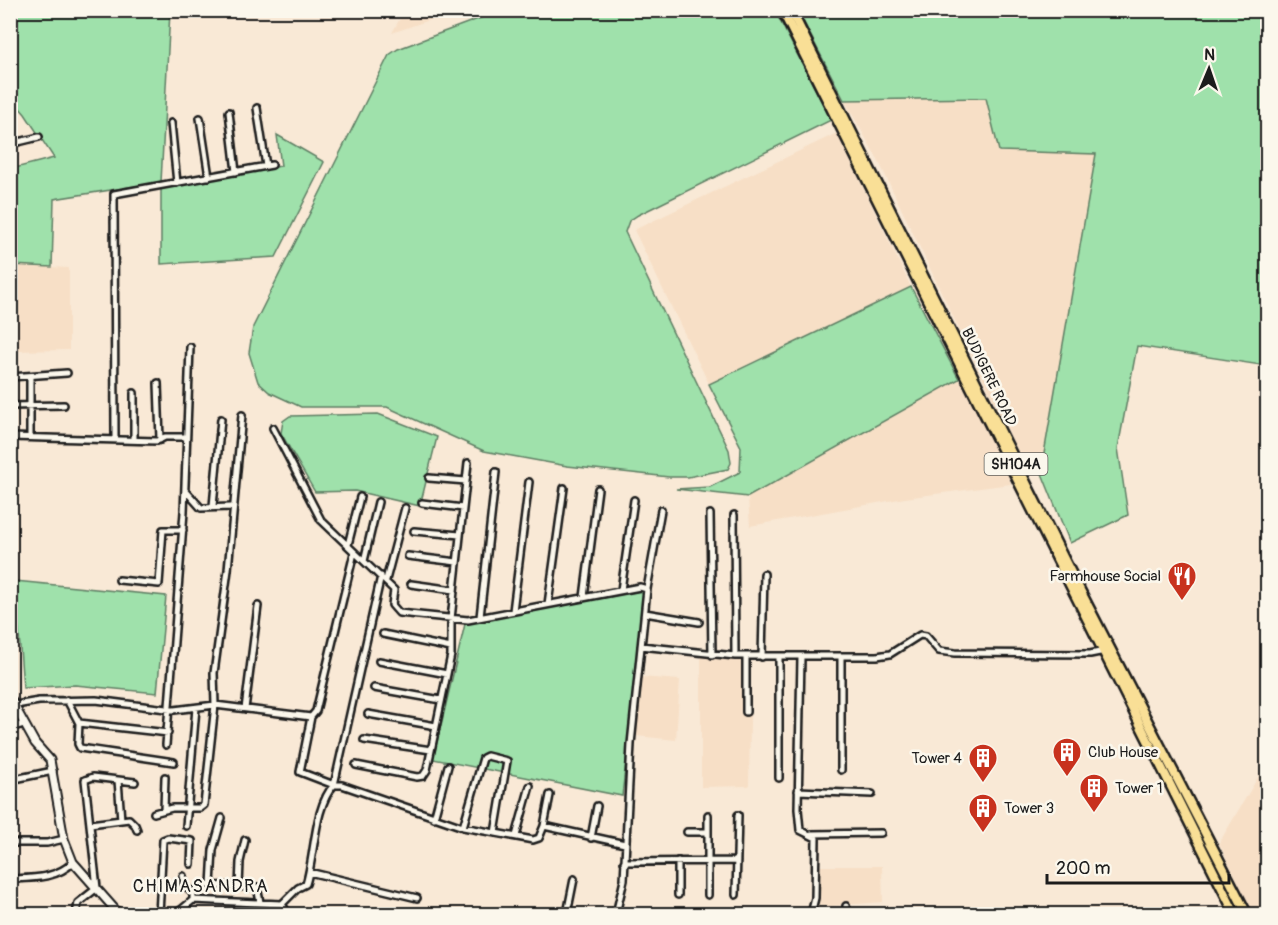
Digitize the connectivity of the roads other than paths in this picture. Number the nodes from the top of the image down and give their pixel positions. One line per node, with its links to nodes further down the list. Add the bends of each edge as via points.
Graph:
1 (782, 10): 76 (main road, BUDIGERE ROAD / SH104A, via 1057,564)
2 (790, 10): 76 (main road, BUDIGERE ROAD / SH104A)
3 (257, 108): 10 (street, via 269,166)
4 (229, 112): 10 (street)
5 (200, 118): 11 (street)
6 (171, 123): 12 (street)
7 (10, 129): 9 (street)
8 (39, 137): 9 (street)
9 (12, 144)
10 (236, 172): 11 (street)
11 (209, 177): 12 (street)
12 (177, 183): 28 (street, via 114,194)
13 (190, 347): 27 (street)
14 (67, 373): 15 (street)
15 (30, 376): 16 (street); 19 (street)
16 (10, 377)
17 (158, 383): 30 (street)
18 (134, 393): 29 (street)
19 (30, 405): 20 (street); 21 (street); 26 (street)
20 (64, 405)
21 (10, 406)
22 (242, 415): 44 (street)
23 (221, 419): 43 (street)
24 (273, 428): 53 (street, via 315,512)
25 (10, 437): 26 (street)
26 (30, 437): 28 (street)
27 (186, 437): 30 (street); 38 (street)
28 (116, 438): 29 (street)
29 (134, 439): 30 (street)
30 (160, 440)
31 (468, 463): 34 (street)
32 (496, 472): 70 (street)
33 (429, 478): 34 (street)
34 (466, 481): 46 (street)
35 (529, 482): 68 (street)
36 (564, 488): 66 (street)
37 (598, 489): 65 (street)
38 (185, 490): 43 (street, via 201,508); 50 (street)
39 (360, 497): 53 (street)
40 (634, 500): 64 (street)
41 (378, 502): 56 (street)
42 (422, 503): 46 (street)
43 (213, 506): 44 (street)
44 (231, 507): 90 (street)
45 (405, 508): 59 (street)
46 (463, 508): 52 (street)
47 (661, 510): 62 (street)
48 (710, 514): 77 (street)
49 (734, 514): 78 (street)
50 (183, 530): 60 (street, via 162,530 159,584); 93 (street)
51 (414, 531): 52 (street)
52 (460, 535): 57 (street)
53 (348, 545): 54 (street)
54 (354, 553): 56 (street); 97 (street, via 316,711)
55 (408, 556): 57 (street)
56 (364, 561): 59 (street)
57 (457, 562): 63 (street)
58 (764, 574): 80 (street)
59 (384, 578): 71 (street, via 394,590 392,605 399,613); 116 (street)
60 (119, 580)
61 (411, 584): 63 (street)
62 (647, 589): 64 (street); 69 (street)
63 (454, 590): 71 (street)
64 (621, 590): 65 (street)
65 (584, 597): 66 (street)
66 (548, 604): 68 (street)
67 (258, 606): 94 (street)
68 (513, 611): 70 (street)
69 (645, 613): 72 (street); 74 (street)
70 (480, 617): 71 (street)
71 (451, 619): 75 (street)
72 (699, 622)
73 (383, 634): 75 (street)
74 (641, 646): 77 (street); 145 (street)
75 (451, 648): 85 (street)
76 (1108, 650): 83 (street, via 1090,654 955,653 939,651 926,636 920,635 890,654); 176 (main road, BUDIGERE ROAD / SH104A, via 1148,743); 177 (main road, BUDIGERE ROAD / SH104A)
77 (712, 655): 78 (street)
78 (735, 656): 79 (street)
79 (746, 656): 80 (street); 95 (street)
80 (762, 657): 81 (street)
81 (779, 657): 82 (street); 112 (street)
82 (801, 657): 83 (street); 118 (street)
83 (841, 657): 109 (street)
84 (379, 661): 85 (street)
85 (447, 674): 89 (street)
86 (374, 688): 89 (street)
87 (10, 698): 91 (street)
88 (67, 700): 91 (street); 93 (street, via 116,701); 98 (street)
89 (441, 700): 100 (street)
90 (214, 705): 92 (street); 94 (street); 122 (street, via 204,805)
91 (12, 706): 99 (street)
92 (196, 708): 93 (street); 122 (street)
93 (170, 709): 102 (street)
94 (245, 709): 97 (street)
95 (746, 712)
96 (368, 714): 100 (street)
97 (311, 717): 116 (street, via 300,772)
98 (79, 723): 102 (street); 106 (street, via 80,748)
99 (24, 724): 101 (street); 110 (street, via 50,760)
100 (436, 726): 105 (street)
101 (10, 728)
102 (168, 733): 104 (street)
103 (364, 740): 105 (street)
104 (166, 745)
105 (431, 750): 107 (street, via 423,776)
106 (174, 762)
107 (356, 765)
108 (448, 766): 128 (street)
109 (841, 770)
110 (53, 771): 113 (street); 142 (street)
111 (165, 777): 123 (street)
112 (779, 778)
113 (10, 780)
114 (118, 780): 115 (street); 129 (street); 130 (street, via 86,780)
115 (135, 782)
116 (334, 785): 128 (street); 152 (street, via 317,826)
117 (530, 786): 140 (street)
118 (798, 791): 119 (street); 139 (street, via 799,828)
119 (872, 794)
120 (550, 795): 132 (street)
121 (597, 806): 141 (street)
122 (187, 808): 123 (street); 131 (street)
123 (164, 810): 124 (street)
124 (154, 813)
125 (708, 815): 136 (street)
126 (738, 815): 148 (street)
127 (222, 818): 156 (street, via 213,850)
128 (434, 818): 133 (street)
129 (121, 820): 130 (street); 134 (street, via 132,821)
130 (90, 824): 158 (street)
131 (186, 826)
132 (544, 826): 140 (street, via 537,840); 141 (street)
133 (463, 827): 137 (street); 137 (street, via 483,758 488,756 507,761)
134 (136, 830)
135 (687, 832): 136 (street)
136 (708, 832): 147 (street)
137 (495, 833): 140 (street)
138 (881, 833): 139 (street)
139 (809, 834): 174 (street, via 815,836 816,847)
140 (516, 836)
141 (591, 838): 145 (street)
142 (64, 839): 144 (street); 149 (street)
143 (246, 840): 157 (street)
144 (10, 843)
145 (625, 844): 150 (street)
146 (678, 861): 147 (street); 150 (street); 159 (street)
147 (708, 861): 148 (street); 160 (street)
148 (737, 861): 161 (street)
149 (73, 862): 154 (street, via 42,877); 158 (street)
150 (624, 862): 173 (street, via 624,880)
151 (190, 864): 170 (street, via 192,841 163,840)
152 (309, 872): 163 (street); 165 (street, via 306,884)
153 (183, 876): 162 (street)
154 (10, 879)
155 (574, 879): 172 (street)
156 (211, 885): 157 (street); 162 (street, via 201,885)
157 (239, 887): 164 (street, via 259,888)
158 (97, 888): 168 (street, via 78,903); 169 (street)
159 (678, 895)
160 (708, 895)
161 (736, 895)
162 (193, 897): 164 (street); 171 (street)
163 (417, 898)
164 (260, 902): 165 (street)
165 (282, 904): 167 (street)
166 (846, 906): 175 (street)
167 (286, 913)
168 (76, 915)
169 (119, 915)
170 (159, 915)
171 (176, 915)
172 (567, 915)
173 (615, 915)
174 (812, 915)
175 (846, 915)
176 (1235, 915)
177 (1246, 915)

